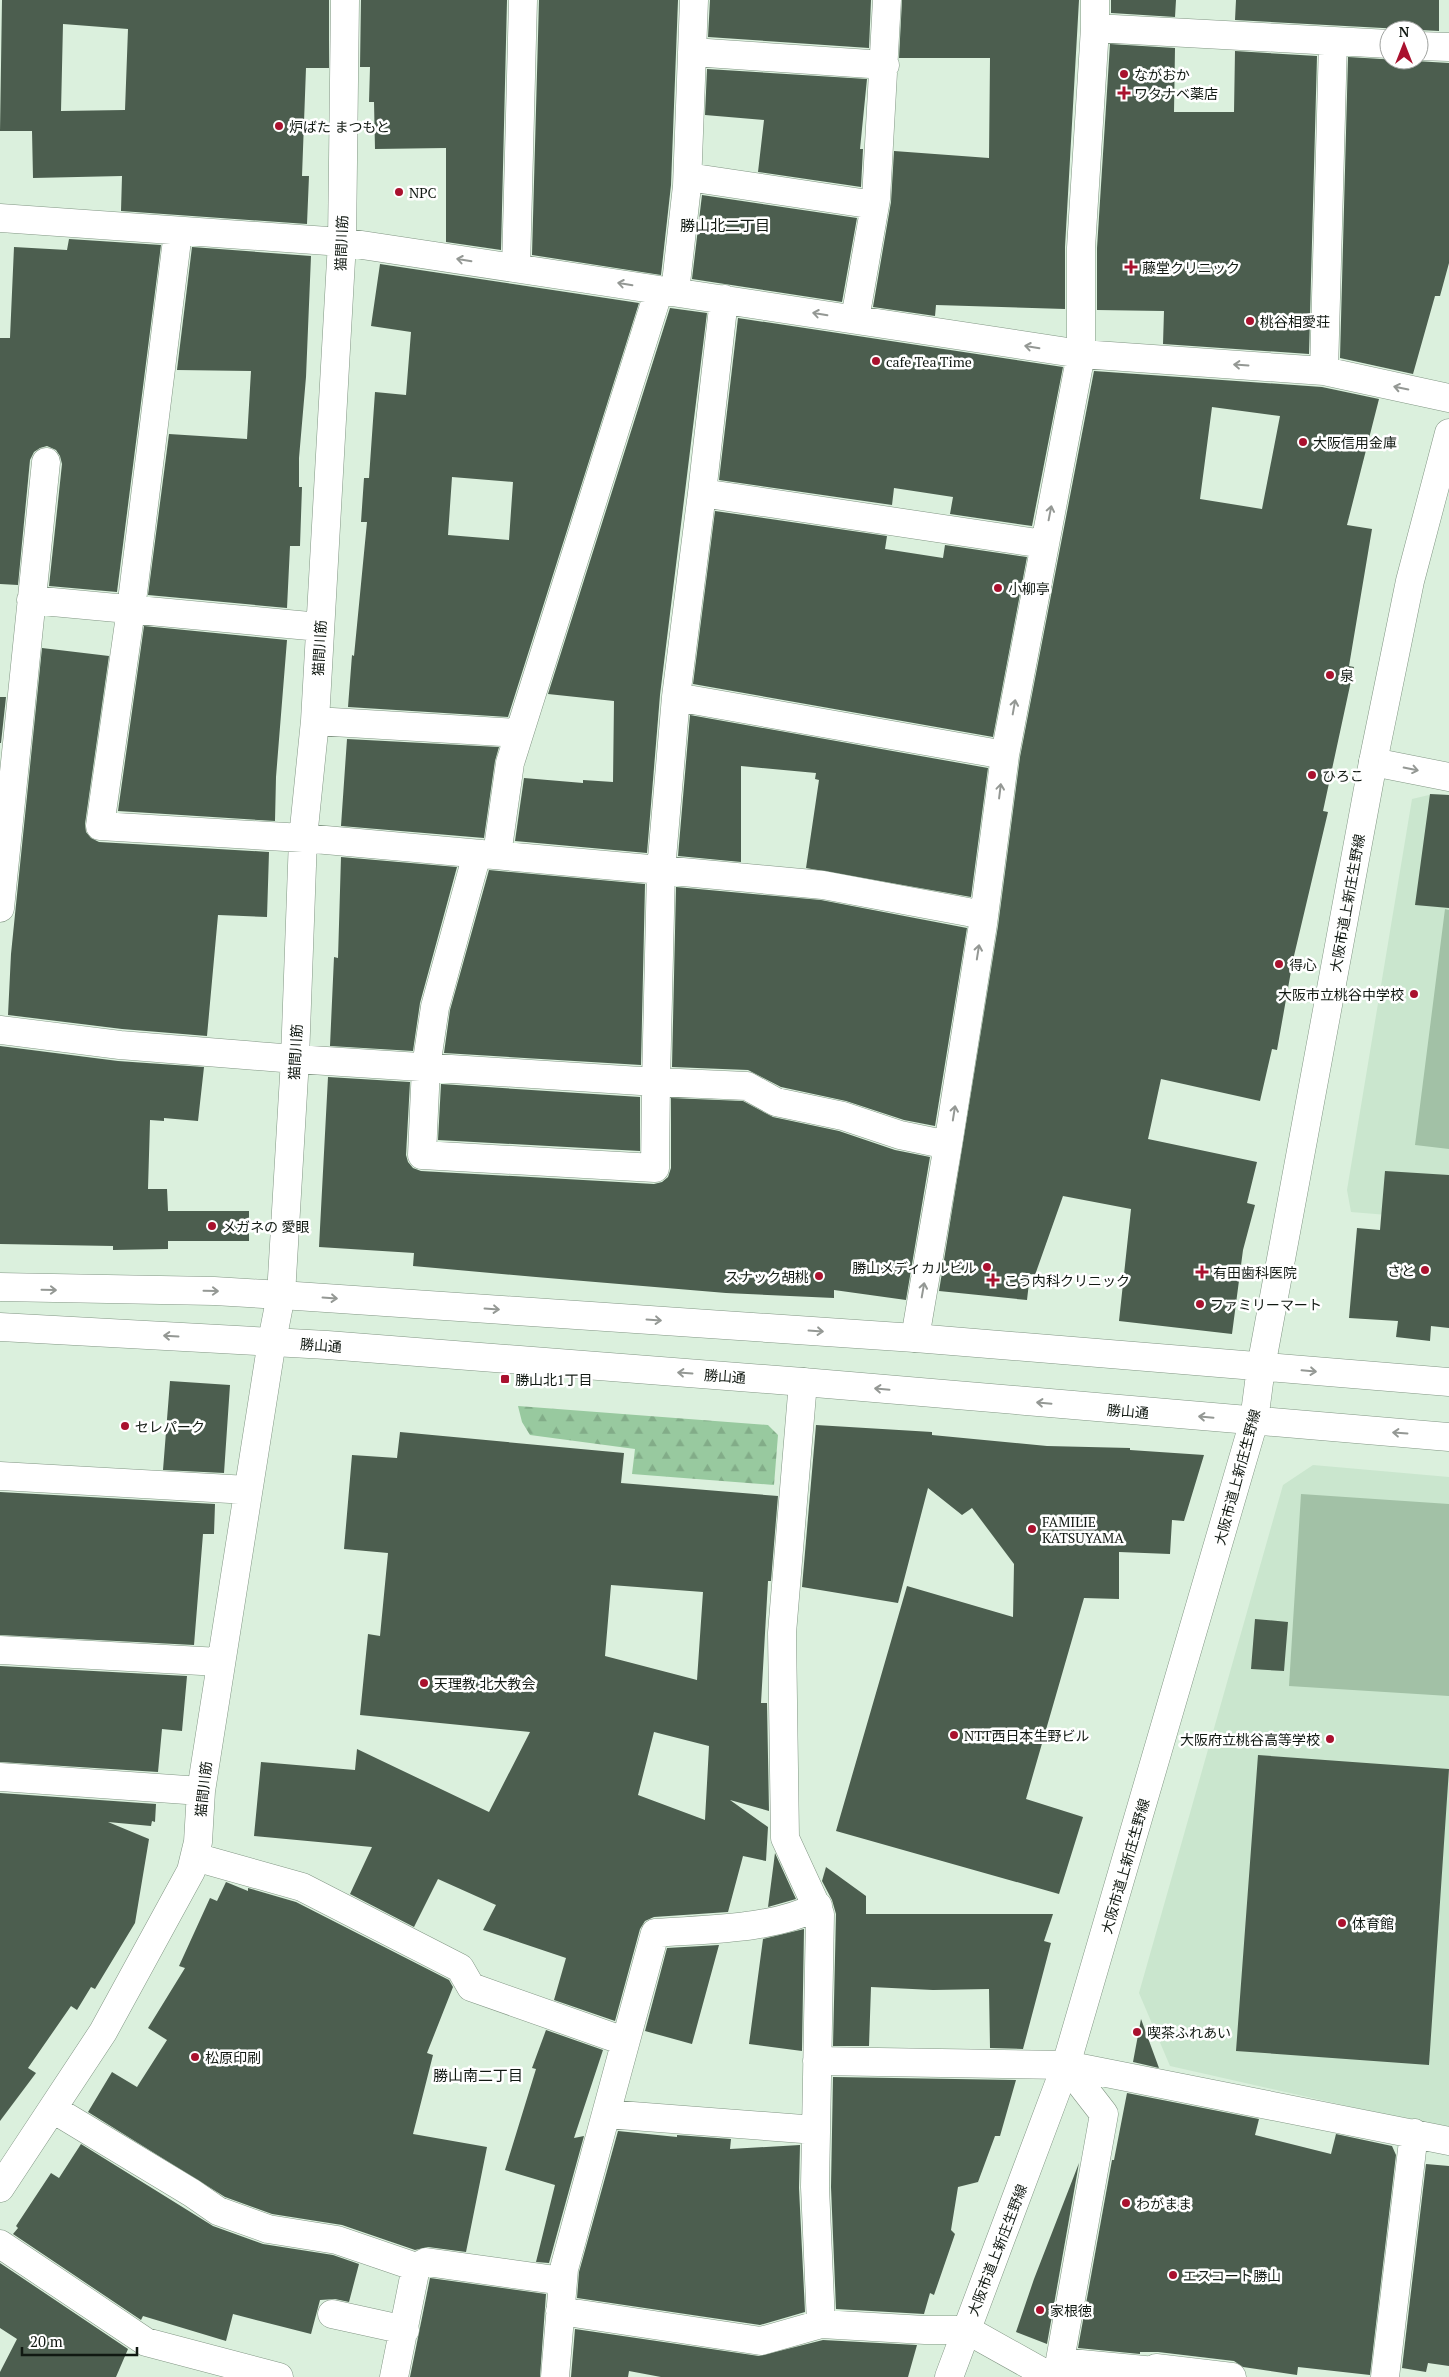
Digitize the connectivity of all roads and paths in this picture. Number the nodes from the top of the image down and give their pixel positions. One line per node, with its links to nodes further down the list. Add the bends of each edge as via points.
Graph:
1 (345, 0): 17 (street, 猫間川筋)
2 (523, 0): 18 (street)
3 (694, 0): 11 (street)
4 (887, 0): 12 (street)
5 (1095, 0): 6 (street)
6 (1095, 28): 7 (street); 22 (street, via 1081,248)
7 (1333, 42): 8 (street); 23 (street)
8 (1379, 44)
9 (1429, 46): 10 (street)
10 (1449, 47)
11 (692, 52): 12 (street); 13 (street)
12 (885, 64): 14 (street)
13 (688, 177): 14 (street); 19 (street)
14 (875, 205): 21 (street)
15 (0, 218): 16 (street)
16 (178, 232): 17 (street); 30 (street)
17 (342, 242): 18 (street, one-way to 17); 31 (street, 猫間川筋)
18 (516, 268): 19 (street, one-way to 18)
19 (667, 291): 20 (street); 34 (street)
20 (724, 299): 21 (street, one-way to 20); 27 (street)
21 (855, 320): 22 (street, one-way to 21)
22 (1081, 354): 23 (street, one-way to 22); 28 (street, one-way to 22)
23 (1324, 371): 24 (street, one-way to 23)
24 (1449, 398)
25 (1449, 433): 36 (street, 大阪市道上新庄生野線, via 1410,581)
26 (46, 462): 29 (street)
27 (702, 494): 28 (street); 32 (street)
28 (1044, 544): 35 (street, one-way to 28)
29 (32, 600): 30 (street); 40 (street)
30 (131, 609): 31 (street); 38 (street, via 100,826)
31 (320, 627): 33 (street, 猫間川筋)
32 (676, 697): 35 (street); 41 (street)
33 (315, 721): 34 (street); 38 (street, 猫間川筋)
34 (519, 733): 39 (street)
35 (1005, 755): 43 (street, one-way to 35)
36 (1373, 762): 37 (street, one-way to 37); 54 (street, 大阪市道上新庄生野線)
37 (1449, 777)
38 (303, 838): 39 (street); 45 (street, 猫間川筋)
39 (487, 855): 41 (street); 46 (street, via 435,1007)
40 (2, 869): 42 (street)
41 (661, 870): 43 (street, via 822,885); 47 (street)
42 (0, 908)
43 (984, 915): 48 (street, one-way to 43)
44 (0, 1030): 45 (street, via 120,1045)
45 (295, 1060): 46 (street); 50 (street, 猫間川筋)
46 (426, 1067): 47 (street); 47 (street, via 422,1155 432,1156 655,1168)
47 (656, 1082): 48 (street, via 747,1086 776,1102 843,1116 900,1135)
48 (948, 1146): 52 (street, one-way to 48)
49 (0, 1287): 50 (street, one-way to 50)
50 (281, 1295): 52 (street, one-way to 52); 53 (street, 猫間川筋)
51 (0, 1327): 53 (street, 勝山通, one-way to 51)
52 (915, 1338): 54 (street)
53 (272, 1341): 55 (street, 勝山通, one-way to 53); 60 (street, 猫間川筋)
54 (1261, 1367): 56 (street, one-way to 56); 57 (street, 大阪市道上新庄生野線)
55 (802, 1382): 57 (street, 勝山通, one-way to 55); 66 (street, via 782,1633 785,1838)
56 (1449, 1382)
57 (1254, 1422): 58 (street, 勝山通, one-way to 57); 69 (street, 大阪市道上新庄生野線)
58 (1449, 1436)
59 (0, 1476): 60 (street)
60 (248, 1490): 62 (street, 猫間川筋)
61 (0, 1650): 62 (street)
62 (220, 1662): 64 (street, 猫間川筋)
63 (0, 1777): 64 (street)
64 (200, 1791): 65 (street, 猫間川筋)
65 (195, 1857): 67 (street, via 302,1887 460,1968 471,1987); 70 (street, 猫間川筋, via 191,1872 103,2032)
66 (818, 1906): 67 (street, via 799,1916 654,1933); 68 (street)
67 (624, 2041): 71 (street)
68 (817, 2061): 69 (street); 72 (street)
69 (1066, 2065): 73 (street); 83 (street, 大阪市道上新庄生野線); 84 (street, via 1104,2114)
70 (52, 2108): 75 (street, 猫間川筋); 77 (street, via 218,2211 268,2229 337,2240)
71 (606, 2114): 72 (street); 78 (street)
72 (816, 2130): 81 (street, via 815,2187)
73 (1414, 2133): 74 (street); 90 (street)
74 (1449, 2141)
75 (0, 2188)
76 (0, 2244): 85 (street, via 146,2342)
77 (416, 2267): 78 (street, via 426,2262); 82 (street)
78 (563, 2281): 79 (street)
79 (560, 2311): 81 (street, via 762,2341); 87 (street)
80 (332, 2314): 82 (street)
81 (822, 2324): 83 (street)
82 (405, 2330): 86 (street)
83 (967, 2330): 84 (street); 88 (street, 大阪市道上新庄生野線)
84 (1056, 2372): 89 (street, via 1155,2371 1156,2368)
85 (280, 2377)
86 (394, 2377)
87 (555, 2377)
88 (949, 2377)
89 (1232, 2377)
90 (1385, 2377)

